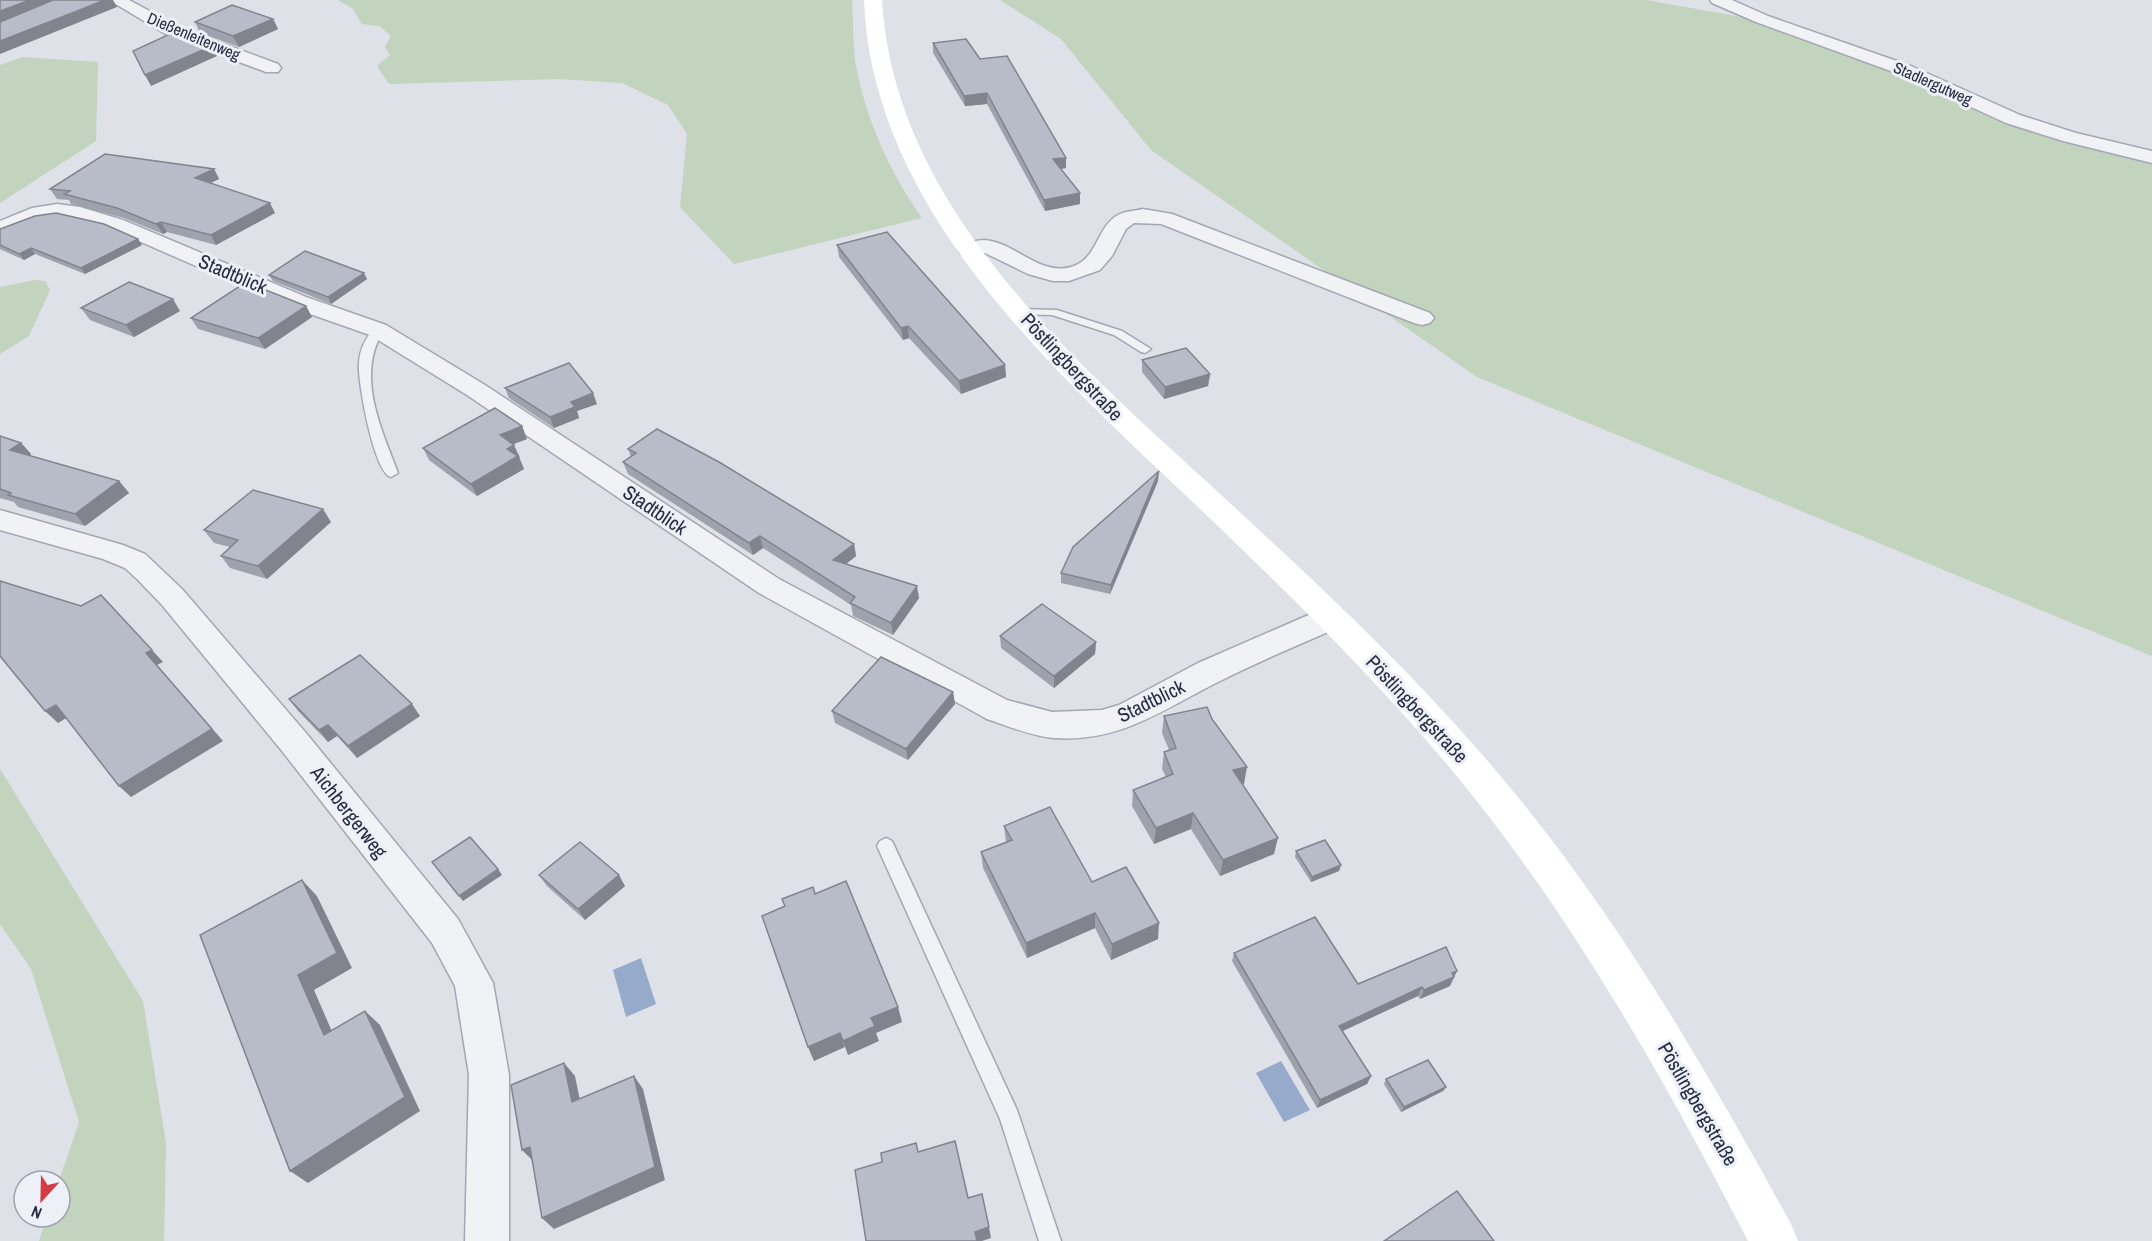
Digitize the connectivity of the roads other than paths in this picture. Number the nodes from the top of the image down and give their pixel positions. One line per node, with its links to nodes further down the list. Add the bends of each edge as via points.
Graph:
1 (117, 0): 4 (street, Dießenleitenweg, via 175,32)
2 (873, 0): 7 (main road, Pöstlingbergstraße, via 879,61 902,130 928,185)
3 (1718, 0): 5 (street, Stadlergutweg, via 1761,20 1905,70 2030,125)
4 (273, 68)
5 (2152, 157)
6 (0, 230): 10 (street, Stadtblick, via 39,212 80,213 116,224 298,302)
7 (969, 249): 8 (main road, Pöstlingbergstraße); 9 (street, via 994,249 1044,273 1077,273 1099,261 1117,225 1137,214 1151,215)
8 (1019, 312): 11 (lane, via 1053,312 1118,333); 14 (main road, Pöstlingbergstraße, via 1106,406 1237,527)
9 (1422, 318)
10 (378, 330): 12 (lane, via 369,339 363,376); 14 (street, Stadtblick, via 476,390 770,586 998,710 1052,725 1102,723 1129,715 1209,672)
11 (1145, 349)
12 (391, 473)
13 (0, 520): 16 (street, Aichbergerweg, via 113,552 135,561 148,573 294,742 445,931 474,983 489,1075)
14 (1321, 623): 18 (main road, Pöstlingbergstraße, via 1466,761 1580,909 1671,1055)
15 (886, 846): 17 (lane, via 1010,1117)
16 (487, 1241)
17 (1050, 1241)
18 (1774, 1241)

